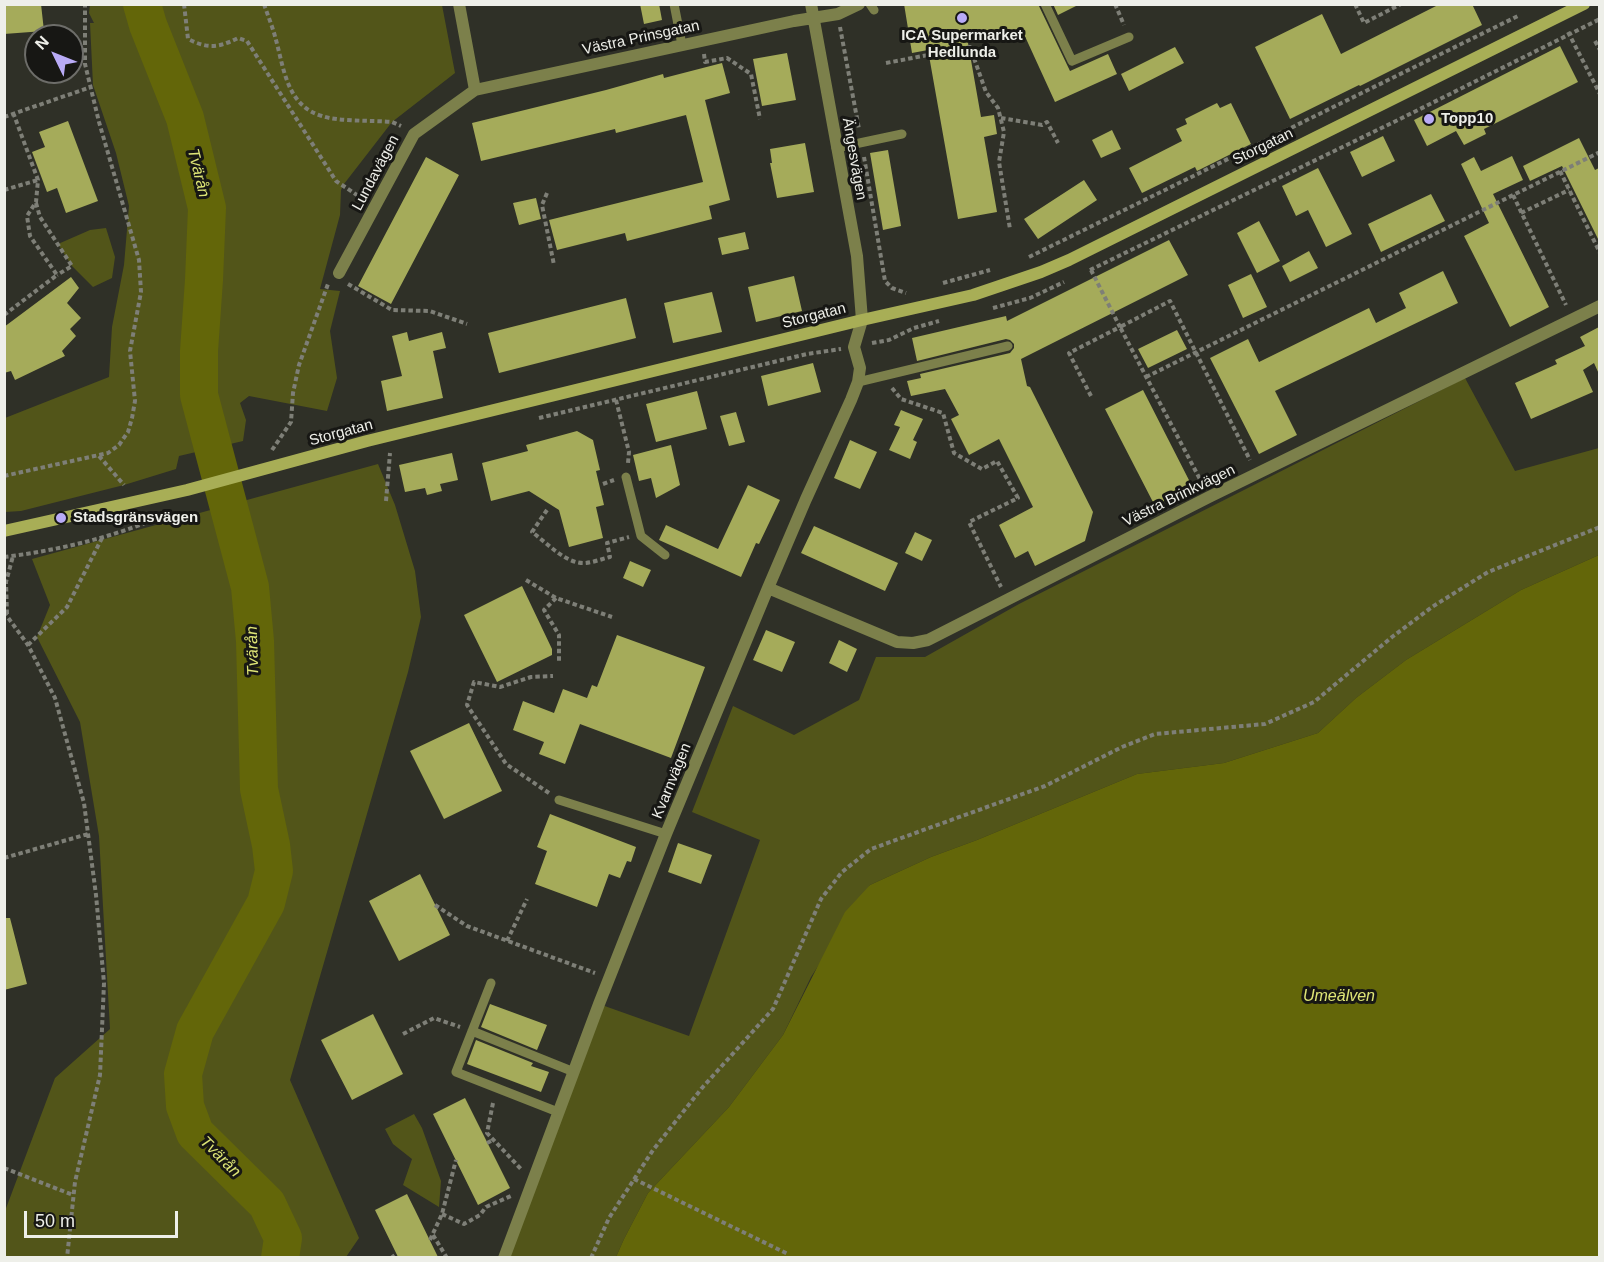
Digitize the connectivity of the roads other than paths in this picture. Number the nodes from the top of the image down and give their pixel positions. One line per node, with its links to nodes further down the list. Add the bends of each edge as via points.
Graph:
1 (459, 4): 10 (street)
2 (674, 4): 9 (lane)
3 (811, 4): 7 (street, Ängesvägen)
4 (859, 4): 7 (street, Västra Prinsgatan)
5 (1045, 4): 8 (lane, via 1072,62)
6 (1584, 4): 15 (street, Storgatan, via 1069,260 973,295)
7 (814, 19): 9 (street, Västra Prinsgatan); 12 (street, Ängesvägen)
8 (1129, 37)
9 (682, 45): 10 (street, Västra Prinsgatan)
10 (475, 90): 13 (street, Lundavägen, via 414,134)
11 (902, 134): 12 (lane)
12 (836, 148): 15 (street, Ängesvägen, via 857,256)
13 (338, 274)
14 (1599, 306): 21 (street, Västra Brinkvägen, via 928,640 897,642)
15 (862, 320): 17 (street, Kvarnvägen, via 854,347 860,368); 19 (street, Storgatan, via 367,441 187,490)
16 (1008, 346): 17 (lane)
17 (858, 382): 21 (street, Kvarnvägen)
18 (626, 477): 20 (lane, via 641,536)
19 (4, 531)
20 (665, 555)
21 (768, 588): 23 (street, Kvarnvägen)
22 (559, 800): 23 (lane)
23 (666, 834): 26 (street, Kvarnvägen)
24 (491, 983): 25 (lane)
25 (472, 1031): 26 (lane); 27 (lane, via 456,1072)
26 (574, 1072): 27 (street, Kvarnvägen)
27 (558, 1112): 28 (street, Kvarnvägen)
28 (504, 1257)

